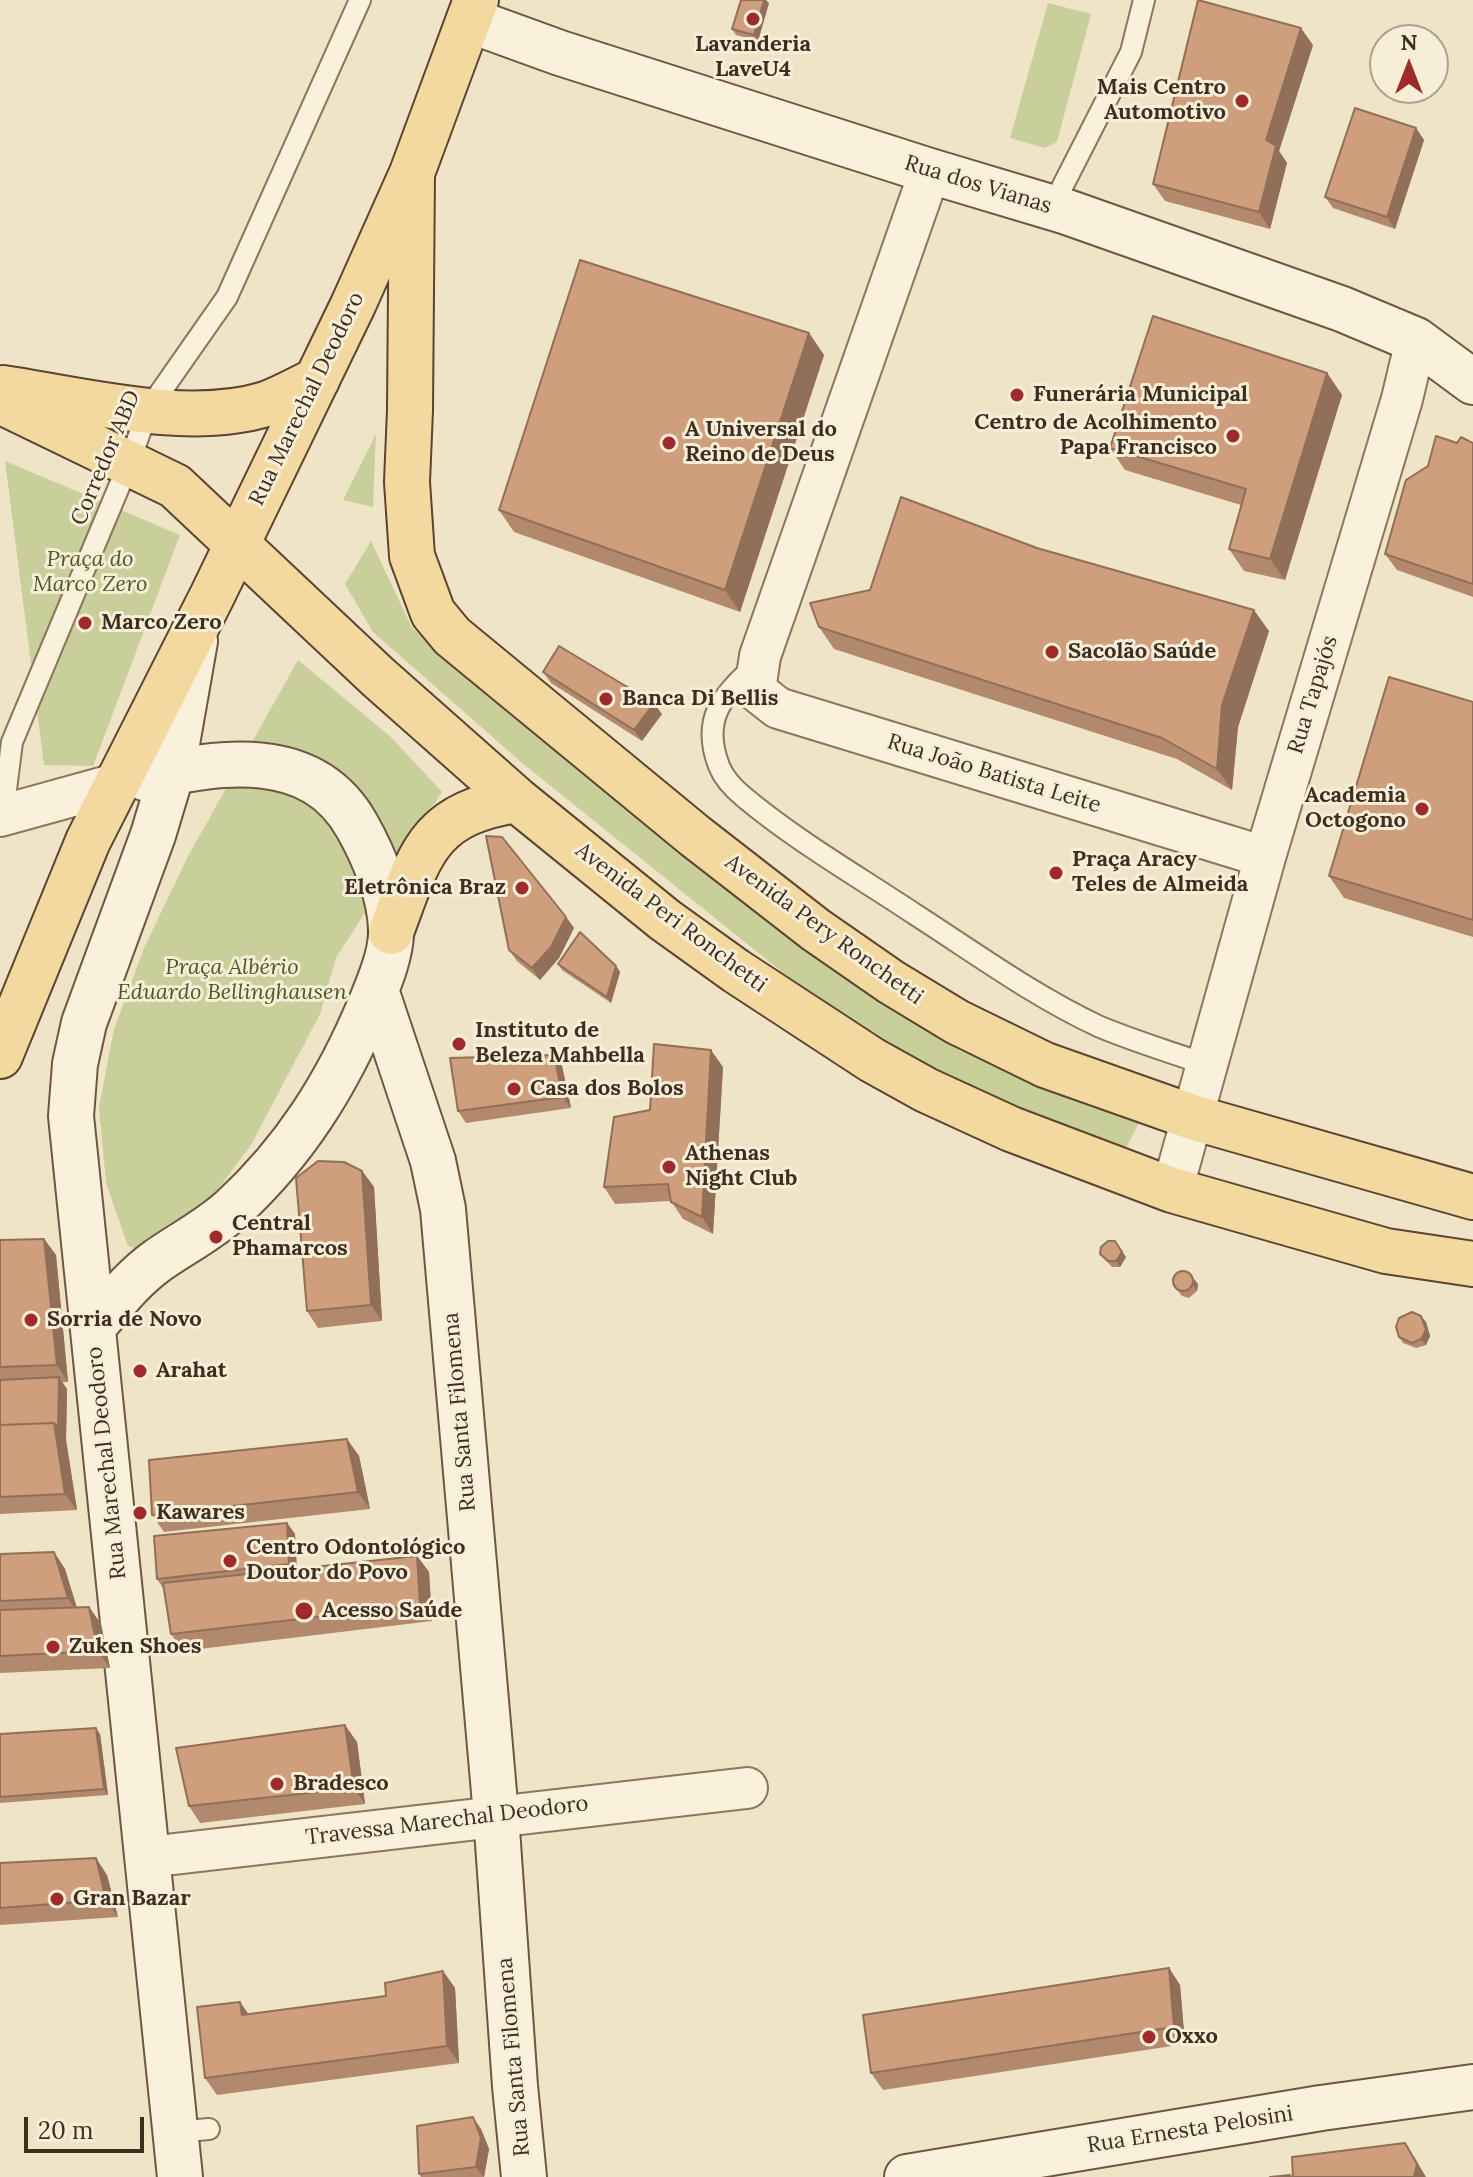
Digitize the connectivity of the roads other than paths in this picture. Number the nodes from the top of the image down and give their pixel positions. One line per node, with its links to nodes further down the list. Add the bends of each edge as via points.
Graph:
1 (360, 0): 12 (lane, Corredor ABD, via 227,297)
2 (1144, 0): 6 (lane, via 1131,52)
3 (473, 10): 4 (street, Rua dos Vianas, via 560,53); 5 (main road, Rua Marechal Deodoro)
4 (930, 171): 6 (street, Rua dos Vianas); 17 (street)
5 (412, 173): 8 (main road, Rua Marechal Deodoro); 15 (main road, Rua Marechal Deodoro, via 407,482)
6 (1052, 207): 7 (street, Rua dos Vianas)
7 (1416, 340): 9 (street, Rua dos Vianas); 22 (street, Rua Tapajós)
8 (317, 380): 12 (main road, via 268,403 236,410); 14 (main road, Rua Marechal Deodoro)
9 (1473, 382)
10 (0, 388): 12 (main road)
11 (0, 401): 13 (main road, Avenida Peri Ronchetti)
12 (148, 410): 13 (lane, Corredor ABD)
13 (129, 463): 14 (main road, Avenida Peri Ronchetti, via 175,486); 21 (lane, Corredor ABD, via 12,742)
14 (237, 544): 16 (main road, Rua Marechal Deodoro); 20 (main road, Avenida Peri Ronchetti)
15 (412, 556): 27 (main road, Avenida Pery Ronchetti, via 433,613 452,636 826,937 891,982 1008,1049)
16 (198, 622): 18 (street, Rua Marechal Deodoro); 19 (main road, Rua Marechal Deodoro)
17 (758, 663): 22 (street, Rua João Batista Leite, via 755,690 778,708); 26 (lane, via 717,706 713,729 718,765 744,798 1041,996 1099,1026)
18 (172, 772): 19 (street); 23 (street, via 248,764 295,773 331,791 366,845 385,895); 31 (street, Rua Marechal Deodoro, via 84,1023 75,1064 73,1148)
19 (116, 784): 21 (street); 25 (main road, Rua Marechal Deodoro)
20 (517, 800): 23 (main road, via 471,811 433,837); 28 (main road, Avenida Peri Ronchetti, via 665,920 872,1060 1011,1129)
21 (1, 821)
22 (1265, 857): 26 (street, Rua Tapajós)
23 (391, 932): 24 (street)
24 (376, 990): 31 (street, via 334,1082 277,1164 228,1212 141,1274); 33 (street, Rua Santa Filomena, via 420,1117 443,1209)
25 (0, 1056)
26 (1207, 1065): 27 (street, Rua Tapajós)
27 (1192, 1117): 28 (street, Rua Tapajós); 29 (main road, Avenida Pery Ronchetti)
28 (1172, 1190): 30 (main road, via 1386,1251)
29 (1473, 1197)
30 (1473, 1264)
31 (93, 1327): 34 (street, Rua Marechal Deodoro)
32 (747, 1788): 33 (street, Travessa Marechal Deodoro)
33 (496, 1815): 34 (street, Travessa Marechal Deodoro); 37 (street, Rua Santa Filomena)
34 (148, 1857): 36 (street, Rua Marechal Deodoro, via 192,2130)
35 (1473, 2087): 38 (street, Rua Ernesta Pelosini)
36 (180, 2177)
37 (524, 2177)
38 (907, 2177)

